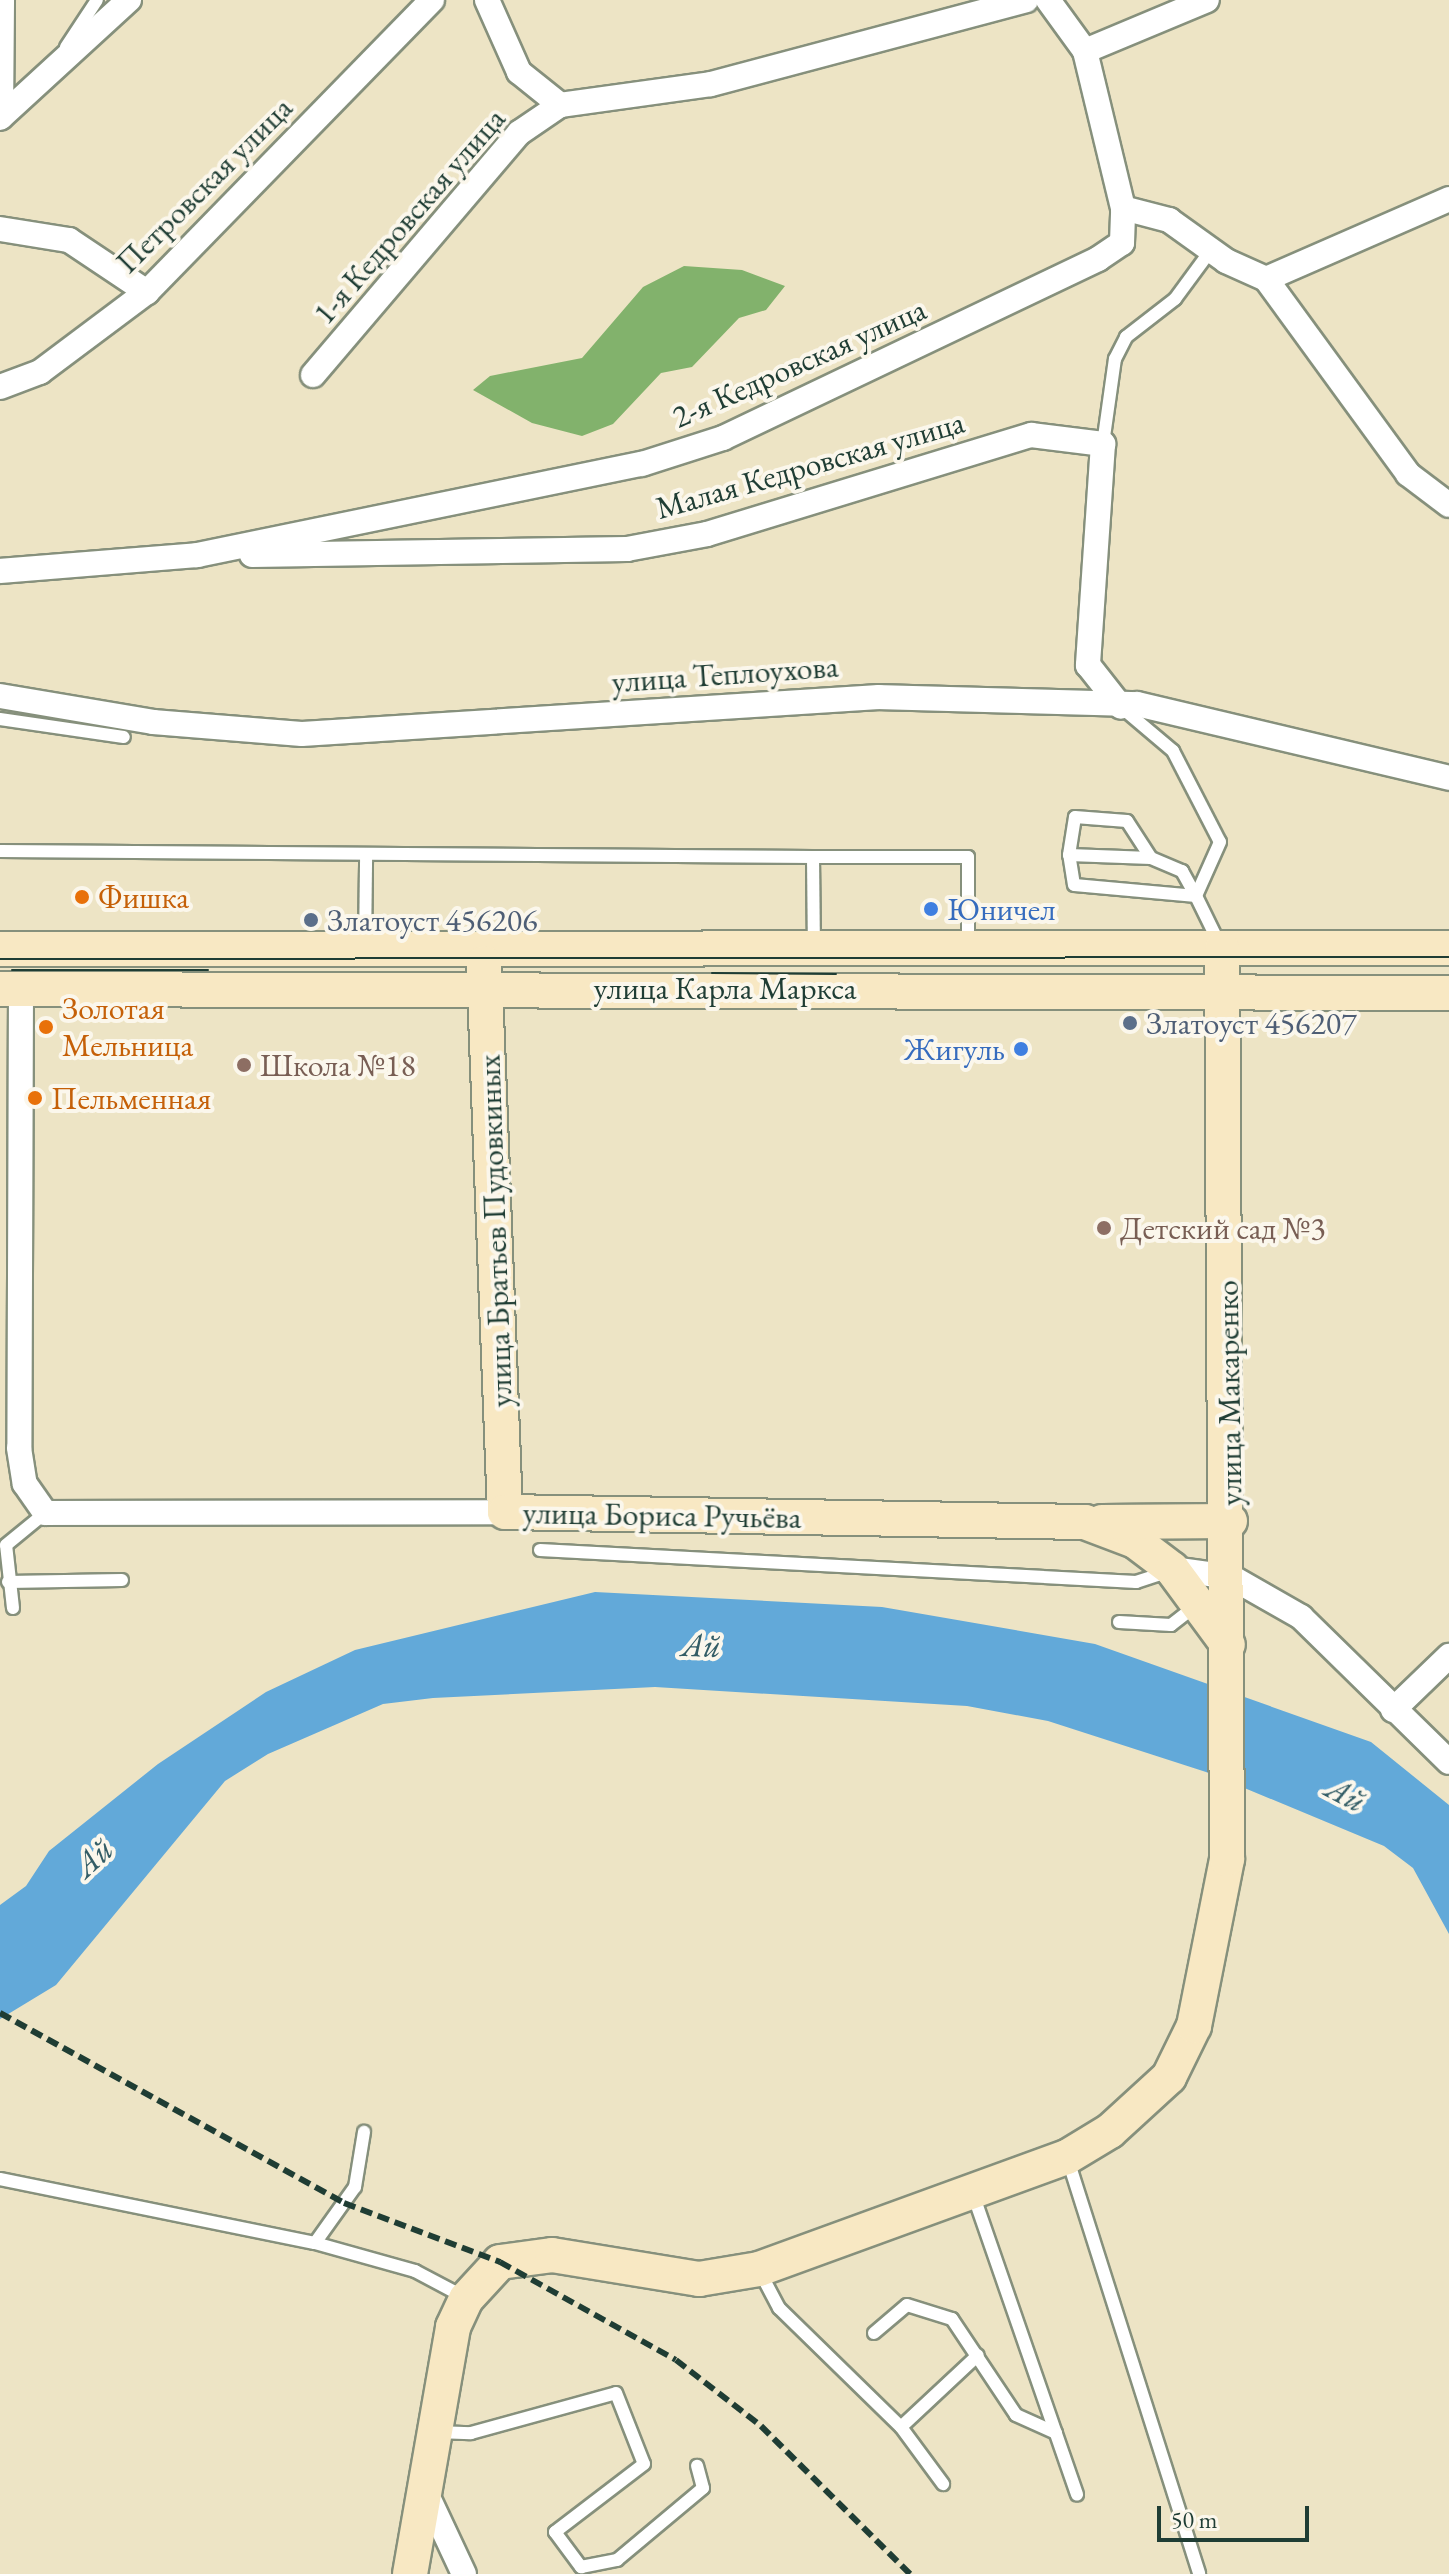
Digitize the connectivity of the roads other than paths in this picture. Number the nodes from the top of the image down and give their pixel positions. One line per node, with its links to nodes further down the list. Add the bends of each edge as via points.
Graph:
1 (2, 0): 12 (street)
2 (97, 0): 10 (lane)
3 (129, 0): 10 (street)
4 (432, 0): 18 (street, Петровская улица)
5 (487, 0): 11 (street, via 519,72)
6 (1026, 0): 11 (street, 1-я Кедровская улица, via 711,84)
7 (1048, 0): 9 (street)
8 (1207, 0): 9 (street)
9 (1085, 51): 14 (street)
10 (49, 73): 12 (street)
11 (560, 105): 19 (street, 1-я Кедровская улица, via 519,133)
12 (0, 118)
13 (1449, 199): 17 (street)
14 (1123, 208): 16 (street, via 1169,220); 23 (street, 2-я Кедровская улица, via 1122,243 1098,259 723,438 642,464)
15 (0, 229): 18 (street, via 69,240)
16 (1211, 250): 17 (street); 21 (lane, via 1175,299 1126,337 1115,359)
17 (1266, 279): 22 (street, via 1408,474)
18 (147, 292): 20 (street, Петровская улица, via 40,372)
19 (313, 375)
20 (0, 387)
21 (1103, 444): 23 (street, Малая Кедровская улица, via 1031,435 707,534 627,549); 26 (street, via 1088,665)
22 (1449, 505)
23 (197, 555): 24 (street, 2-я Кедровская улица)
24 (0, 571)
25 (0, 696): 26 (street, улица Теплоухова, via 153,722 302,734 879,697)
26 (1121, 707): 29 (street, улица Теплоухова, via 1137,704); 35 (lane, via 1173,751 1220,842)
27 (0, 719): 28 (lane)
28 (124, 737)
29 (1449, 778)
30 (0, 851): 34 (lane)
31 (1069, 855): 33 (lane); 33 (lane, via 1075,817 1127,821); 35 (lane, via 1074,885)
32 (813, 857): 34 (lane); 38 (lane); 39 (lane, via 968,857)
33 (1151, 858): 35 (lane, via 1182,871)
34 (366, 859): 42 (lane)
35 (1196, 896): 40 (lane)
36 (1449, 948): 40 (street, улица Карла Маркса)
37 (0, 949): 42 (street, улица Карла Маркса)
38 (814, 949): 39 (street, улица Карла Маркса); 41 (street, улица Карла Маркса)
39 (968, 949): 40 (street, улица Карла Маркса)
40 (1222, 949): 45 (street, улица Макаренко)
41 (483, 950): 42 (street, улица Карла Маркса); 43 (street, улица Братьев Пудовкиных)
42 (365, 951)
43 (486, 986): 44 (street, улица Карла Маркса); 45 (street, улица Карла Маркса); 48 (street, улица Братьев Пудовкиных)
44 (10, 989): 47 (street)
45 (1225, 992): 46 (street, улица Карла Маркса); 50 (street, улица Макаренко)
46 (1449, 993)
47 (9, 1448): 49 (street)
48 (505, 1512): 49 (street, улица Бориса Ручьёва); 51 (street, улица Бориса Ручьёва)
49 (45, 1513): 56 (lane, via 6,1545)
50 (1230, 1521): 51 (street); 54 (street, улица Макаренко)
51 (1085, 1522): 53 (street, улица Бориса Ручьёва, via 1135,1541)
52 (540, 1550): 53 (lane, via 1136,1582)
53 (1172, 1569): 54 (street); 57 (street, улица Бориса Ручьёва)
54 (1231, 1577): 60 (street, улица Макаренко); 62 (street, via 1301,1617)
55 (122, 1580): 56 (lane)
56 (8, 1582): 58 (lane)
57 (1200, 1603): 59 (lane, via 1171,1625); 60 (street, улица Бориса Ручьёва)
58 (13, 1608)
59 (1119, 1622)
60 (1228, 1654): 65 (street, улица Макаренко, via 1227,1859 1194,2026 1169,2077 1110,2131)
61 (1449, 1656): 62 (street)
62 (1393, 1710): 63 (street)
63 (1449, 1762)
64 (364, 2132): 68 (lane, via 355,2187)
65 (1067, 2157): 67 (street, улица Макаренко); 82 (lane)
66 (0, 2179): 68 (lane)
67 (973, 2194): 69 (street, улица Макаренко); 75 (lane)
68 (315, 2243): 70 (lane, via 415,2271)
69 (759, 2269): 70 (street, улица Макаренко, via 699,2279 527,2255 500,2262); 73 (lane, via 779,2308)
70 (466, 2299): 74 (street, via 453,2327)
71 (874, 2333): 72 (lane, via 907,2305 952,2319)
72 (978, 2355): 73 (lane); 75 (lane, via 1016,2415)
73 (901, 2427): 77 (lane)
74 (432, 2432): 76 (lane, via 471,2433 616,2393 644,2464 555,2532 581,2567 617,2560 703,2488); 79 (street)
75 (1056, 2433): 78 (lane)
76 (697, 2466)
77 (943, 2484)
78 (1077, 2494)
79 (427, 2495): 80 (street); 81 (street)
80 (410, 2574)
81 (464, 2574)
82 (1199, 2574)

